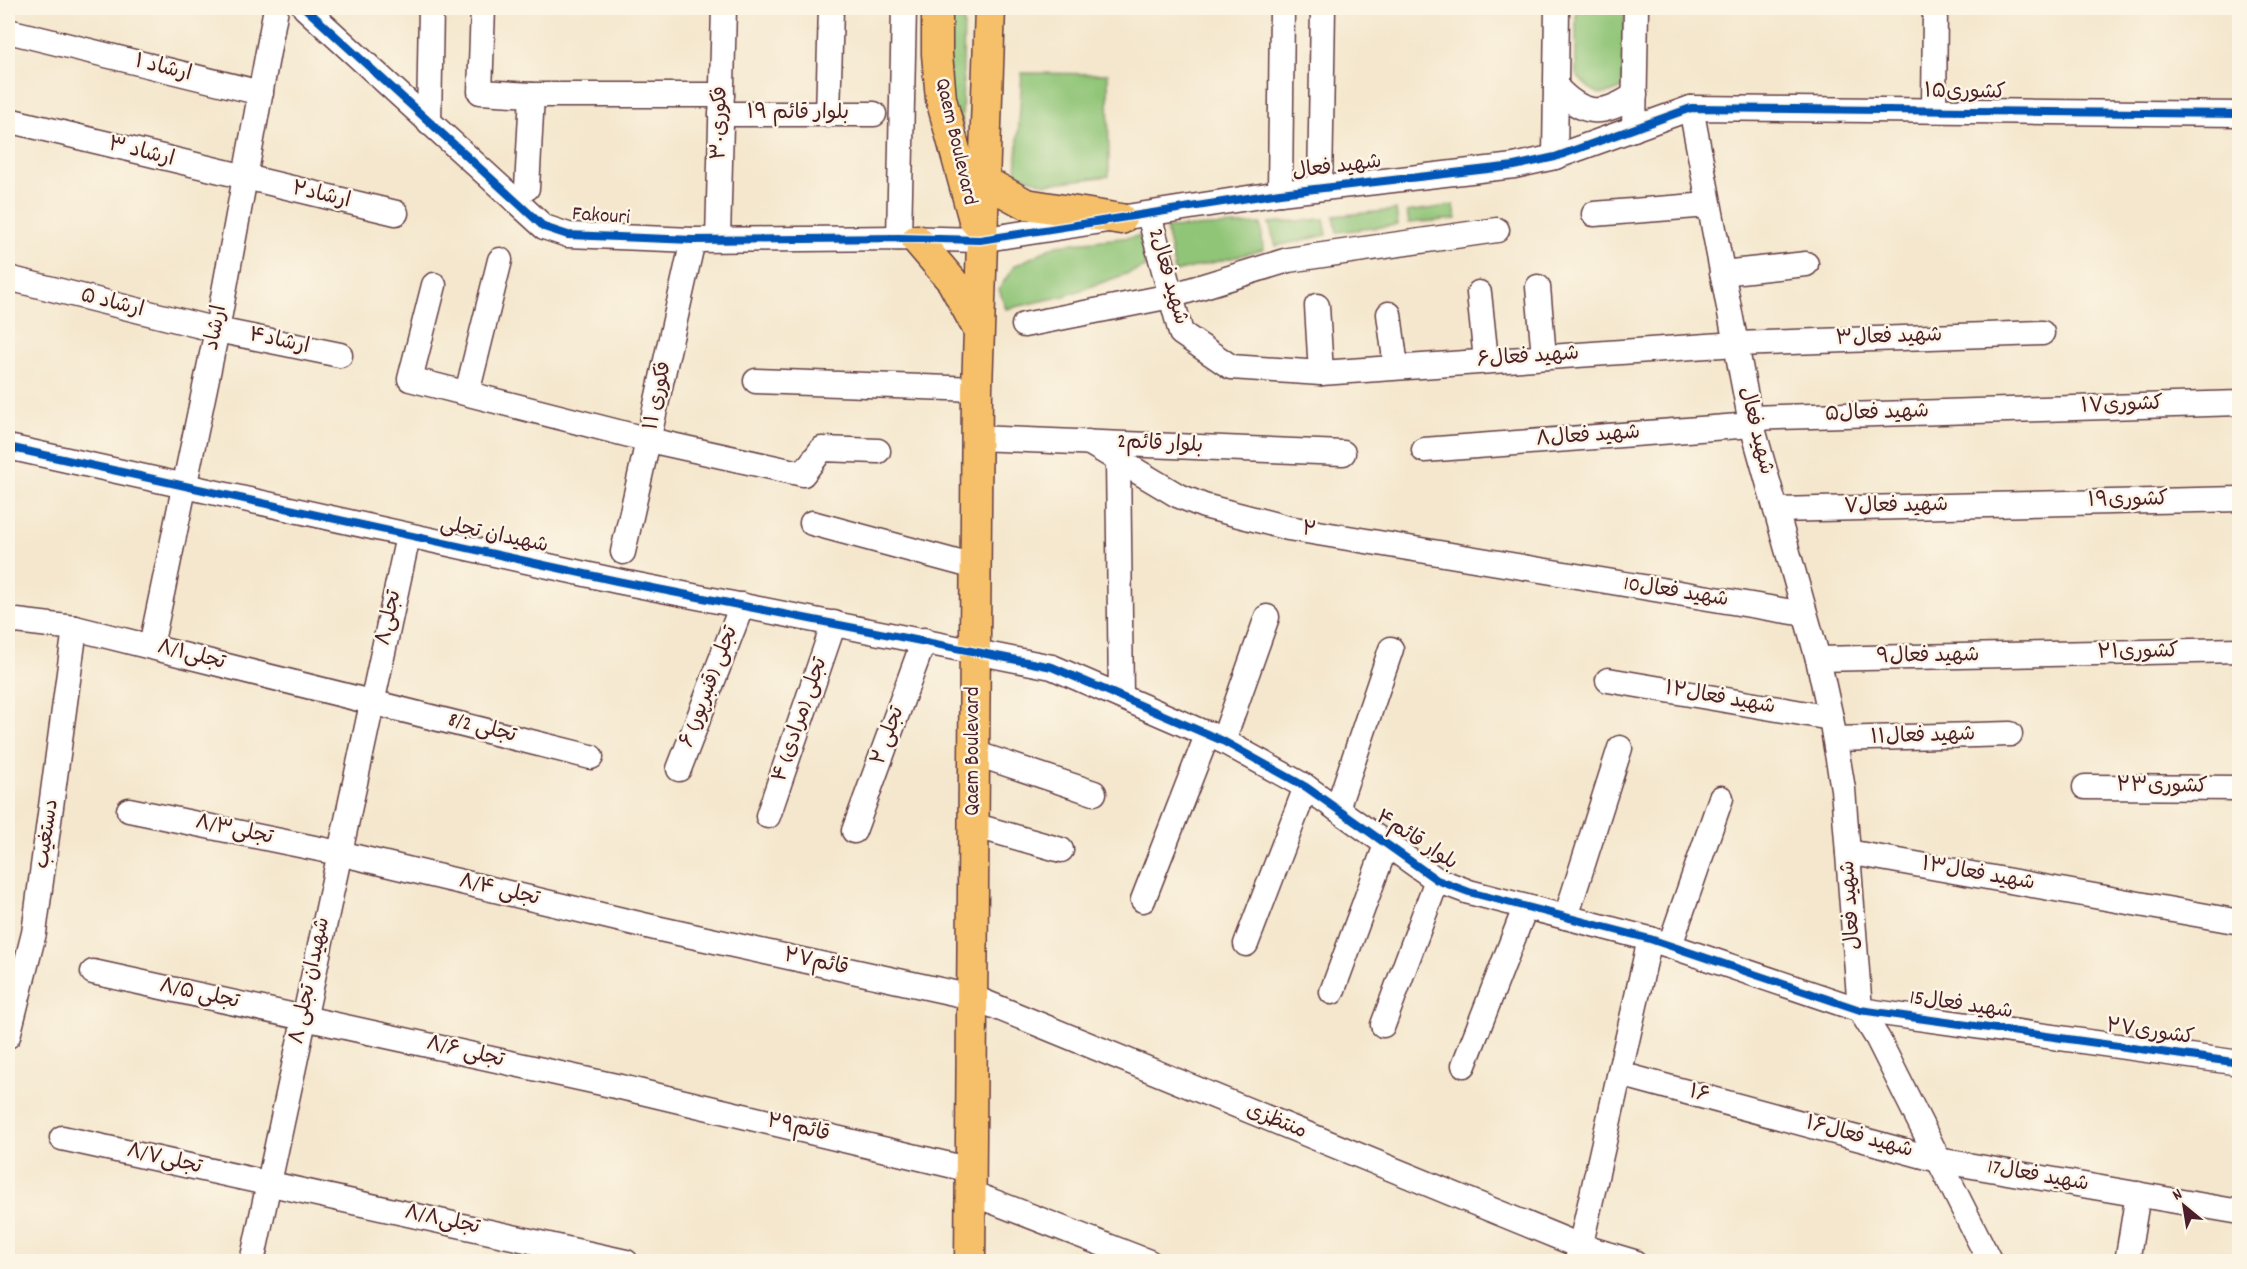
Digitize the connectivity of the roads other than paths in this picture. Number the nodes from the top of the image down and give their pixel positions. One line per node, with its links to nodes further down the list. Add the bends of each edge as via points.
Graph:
1 (276, 8): 19 (street, ارشاد)
2 (305, 8): 29 (street, Fakouri)
3 (431, 8): 29 (street)
4 (483, 8): 20 (street, بلوار قائم ۱۹, via 480,92)
5 (724, 8): 22 (street, فکوری۳۰)
6 (831, 8): 27 (street)
7 (904, 8): 43 (street)
8 (937, 8): 45 (main road, Qaem Boulevard, via 941,99)
9 (990, 8): 33 (main road, Qaem Boulevard)
10 (1282, 8): 17 (street)
11 (1323, 8): 16 (street)
12 (1557, 8): 18 (street)
13 (1636, 8): 21 (street)
14 (1935, 8): 24 (street)
15 (8, 31): 19 (street, ۱ ارشاد)
16 (1322, 62): 17 (street); 35 (street)
17 (1281, 66): 36 (street)
18 (1556, 87): 21 (street, via 1571,104 1593,111 1615,108); 31 (street)
19 (261, 93): 32 (street, ارشاد)
20 (532, 95): 22 (street, بلوار قائم ۱۹); 34 (street)
21 (1635, 95): 30 (street)
22 (722, 105): 27 (street, بلوار قائم ۱۹); 42 (street, فکوری۳۰)
23 (1691, 108): 24 (street, کشوری۱۵); 30 (street, شهید فعال); 37 (street, شهید فعال)
24 (1934, 110): 26 (street, کشوری۱۵)
25 (874, 114): 27 (street, بلوار قائم ۱۹)
26 (2240, 114)
27 (828, 115)
28 (8, 120): 32 (street, ۳ ارشاد)
29 (429, 123): 44 (street, Fakouri, via 544,227 568,235)
30 (1634, 129): 31 (street, شهید فعال)
31 (1555, 157): 35 (street, شهید فعال, via 1514,166)
32 (246, 179): 38 (street, ۲ارشاد); 57 (street, ارشاد)
33 (984, 181): 40 (main road, via 1026,204); 45 (main road, Qaem Boulevard)
34 (527, 188)
35 (1320, 188): 36 (street, شهید فعال)
36 (1280, 193): 40 (street, شهید فعال)
37 (1709, 205): 39 (street); 48 (street, شهید فعال)
38 (396, 213)
39 (1594, 214)
40 (1135, 217): 45 (street, شهید فعال); 53 (street, شهید فعال2)
41 (1497, 230): 53 (street, via 1288,260)
42 (718, 239): 43 (street, Fakouri); 44 (street, Fakouri)
43 (908, 239): 45 (street, Fakouri); 58 (main road, via 952,281)
44 (693, 240): 73 (street, فکوری ۱۱)
45 (980, 240): 58 (main road, Qaem Boulevard)
46 (500, 260): 68 (street)
47 (1806, 264): 48 (street)
48 (1722, 273): 60 (street, شهید فعال)
49 (8, 278): 57 (street, ۵ ارشاد)
50 (434, 285): 68 (street, via 410,379)
51 (1538, 287): 62 (street)
52 (1479, 293): 63 (street)
53 (1170, 296): 56 (street); 65 (street, شهید فعال2, via 1181,333 1231,367)
54 (1317, 306): 65 (street)
55 (1389, 314): 64 (street)
56 (1024, 325)
57 (217, 330): 61 (street, ۴ارشاد); 80 (street, ارشاد)
58 (978, 330): 67 (main road, Qaem Boulevard)
59 (2042, 333): 60 (street, شهید فعال۳)
60 (1736, 344): 62 (street, شهید فعال۶); 71 (street, شهید فعال)
61 (340, 355)
62 (1544, 357): 63 (street, شهید فعال۶)
63 (1486, 360): 64 (street, شهید فعال۶)
64 (1396, 367): 65 (street, شهید فعال۶)
65 (1321, 373)
66 (756, 381): 67 (street)
67 (976, 389): 72 (main road, Qaem Boulevard)
68 (467, 393): 73 (street)
69 (2240, 403): 70 (street, ۱۷کشوری)
70 (2004, 410): 71 (street, شهید فعال۵)
71 (1751, 421): 76 (street, شهید فعال۸); 83 (street, شهید فعال)
72 (976, 438): 74 (street, 2بلوار قائم); 87 (main road, Qaem Boulevard)
73 (649, 440): 77 (street, via 803,474 822,449); 86 (street, فکوری ۱۱)
74 (1088, 442): 78 (street, 2بلوار قائم); 79 (street, ۲)
75 (8, 447): 80 (street, شهیدان تجلی)
76 (1425, 450)
77 (878, 451)
78 (1343, 453)
79 (1118, 459): 88 (street, ۲, via 1177,495 1204,506 1277,525); 103 (street)
80 (186, 487): 85 (street, شهیدان تجلی); 96 (street, ارشاد)
81 (2240, 499): 82 (street, ۱۹کشوری)
82 (2017, 504): 83 (street, شهید فعال۷)
83 (1776, 510): 90 (street, شهید فعال)
84 (812, 523): 87 (street)
85 (408, 536): 89 (street, شهیدان تجلی); 104 (street, تجلی۸)
86 (623, 552)
87 (975, 567): 98 (main road, Qaem Boulevard)
88 (1546, 571): 90 (street, 10شهید فعال)
89 (742, 605): 93 (street, شهیدان تجلی); 111 (street, ۶ تجلی (قنبرپور))
90 (1805, 614): 101 (street, شهید فعال)
91 (1267, 617): 107 (street)
92 (8, 620): 94 (street, تجلی۸/۱)
93 (834, 623): 95 (street, شهیدان تجلی); 119 (street, ۴ تجلی (مرادی))
94 (75, 628): 96 (street, تجلی۸/۱); 140 (street, دستغیب, via 34,933)
95 (924, 640): 98 (street, شهیدان تجلی); 121 (street, ۲ تجلی)
96 (151, 646): 104 (street, تجلی۸/۱)
97 (1391, 649): 117 (street)
98 (975, 650): 103 (street, بلوار قائم۴, via 1052,667); 109 (main road, Qaem Boulevard)
99 (2240, 650): 100 (street, ۲۱کشوری)
100 (2037, 655): 101 (street, شهید فعال۹)
101 (1818, 659): 105 (street, شهید فعال)
102 (1608, 680): 105 (street, شهید فعال۱۲)
103 (1121, 696): 107 (street, بلوار قائم۴)
104 (373, 701): 110 (street, 8/2 تجلی); 125 (street, شهیدان تجلی ۸)
105 (1833, 728): 106 (street, شهید فعال۱۱); 124 (street, شهید فعال)
106 (2010, 734)
107 (1216, 737): 112 (street, بلوار قائم۴); 127 (street)
108 (1620, 748): 129 (street)
109 (974, 753): 115 (street); 120 (main road, Qaem Boulevard)
110 (591, 757)
111 (679, 769)
112 (1306, 787): 117 (street, بلوار قائم۴); 133 (street)
113 (2085, 787): 114 (street, کشوری۲۳)
114 (2240, 788)
115 (1094, 793)
116 (1721, 798): 132 (street)
117 (1337, 809): 122 (street, بلوار قائم۴)
118 (129, 810): 125 (street, تجلی۸/۳)
119 (768, 816)
120 (974, 825): 123 (street); 136 (main road, Qaem Boulevard)
121 (854, 831)
122 (1386, 846): 126 (street, بلوار قائم۴); 135 (street)
123 (1061, 850)
124 (1848, 852): 130 (street, شهید فعال۱۳); 137 (street, شهید فعال)
125 (339, 853): 131 (street, ۸/۴ تجلی); 138 (street, شهیدان تجلی ۸)
126 (1437, 880): 128 (street, بلوار قائم۴); 139 (street)
127 (1143, 900)
128 (1526, 908): 129 (street, بلوار قائم۴); 143 (street)
129 (1566, 917): 132 (street, بلوار قائم۴)
130 (2240, 922)
131 (660, 929): 136 (street, قائم۲۷)
132 (1660, 942): 137 (street, بلوار قائم۴); 144 (street)
133 (1246, 944)
134 (93, 972): 138 (street, تجلی ۸/۵)
135 (1332, 992)
136 (972, 998): 149 (main road, Qaem Boulevard); 153 (street, منتظزی)
137 (1860, 1010): 141 (street, 15شهید فعال); 148 (street, شهید فعال, via 1878,1038)
138 (304, 1017): 145 (street, تجلی ۸/۶); 150 (street, شهیدان تجلی ۸)
139 (1383, 1025)
140 (8, 1036)
141 (2057, 1038): 142 (street, کشوری۲۷)
142 (2240, 1063)
143 (1464, 1065)
144 (1620, 1074): 146 (street, ۱۶); 153 (street)
145 (625, 1088): 149 (street, قائم۲۹)
146 (1779, 1117): 148 (street, شهید فعال۱۶)
147 (62, 1138): 150 (street, تجلی۸/۷)
148 (1938, 1160): 151 (street, 17شهید فعال); 159 (street, شهید فعال)
149 (971, 1182): 156 (main road, Qaem Boulevard); 157 (street, قائم۲۹)
150 (267, 1183): 154 (street, تجلی۸/۸); 155 (street, شهیدان تجلی ۸)
151 (2138, 1194): 152 (street, 17شهید فعال); 160 (street)
152 (2240, 1212)
153 (1579, 1254): 158 (street, منتظزی)
154 (621, 1261)
155 (252, 1262)
156 (970, 1262)
157 (1149, 1262)
158 (1634, 1262)
159 (1990, 1262)
160 (2127, 1262)

